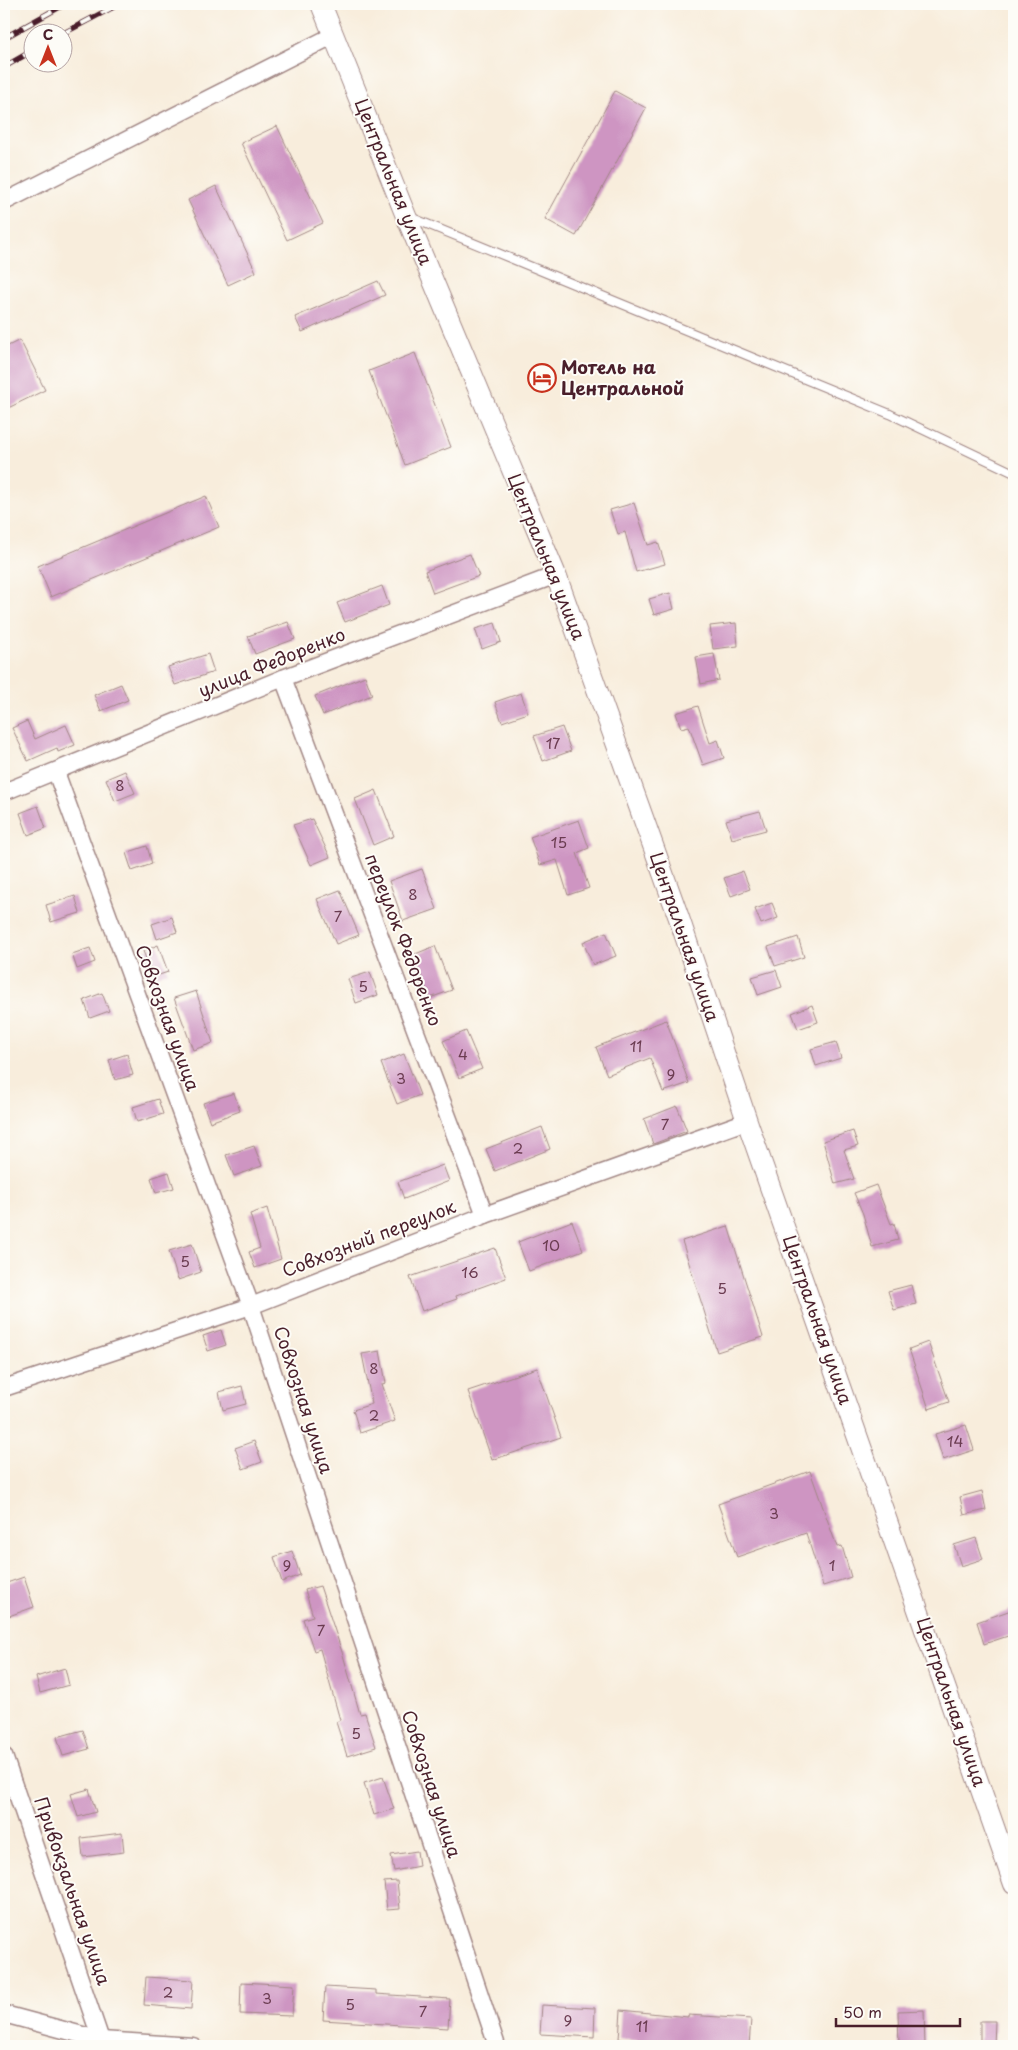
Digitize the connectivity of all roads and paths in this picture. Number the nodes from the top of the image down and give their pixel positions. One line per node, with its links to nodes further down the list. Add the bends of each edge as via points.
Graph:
1 (321, 4): 2 (street, Центральная улица)
2 (334, 35): 3 (street); 4 (street, Центральная улица)
3 (4, 202)
4 (406, 216): 5 (lane, via 890,414); 6 (street, Центральная улица)
5 (1014, 473)
6 (556, 575): 7 (street, улица Федоренко); 10 (street, Центральная улица, via 679,918)
7 (283, 678): 8 (street, улица Федоренко); 11 (street, переулок Федоренко)
8 (56, 772): 9 (street, улица Федоренко); 12 (street, Совхозная улица)
9 (4, 792)
10 (747, 1121): 11 (street, Совхозный переулок); 15 (street, Центральная улица)
11 (485, 1215): 12 (street, Совхозный переулок)
12 (250, 1306): 13 (street, Совхозный переулок); 19 (street, Совхозная улица)
13 (4, 1388)
14 (4, 1756): 17 (street, Привокзальная улица)
15 (1014, 1884)
16 (4, 2014): 17 (street)
17 (102, 2040): 18 (street)
18 (193, 2046)
19 (497, 2046)

